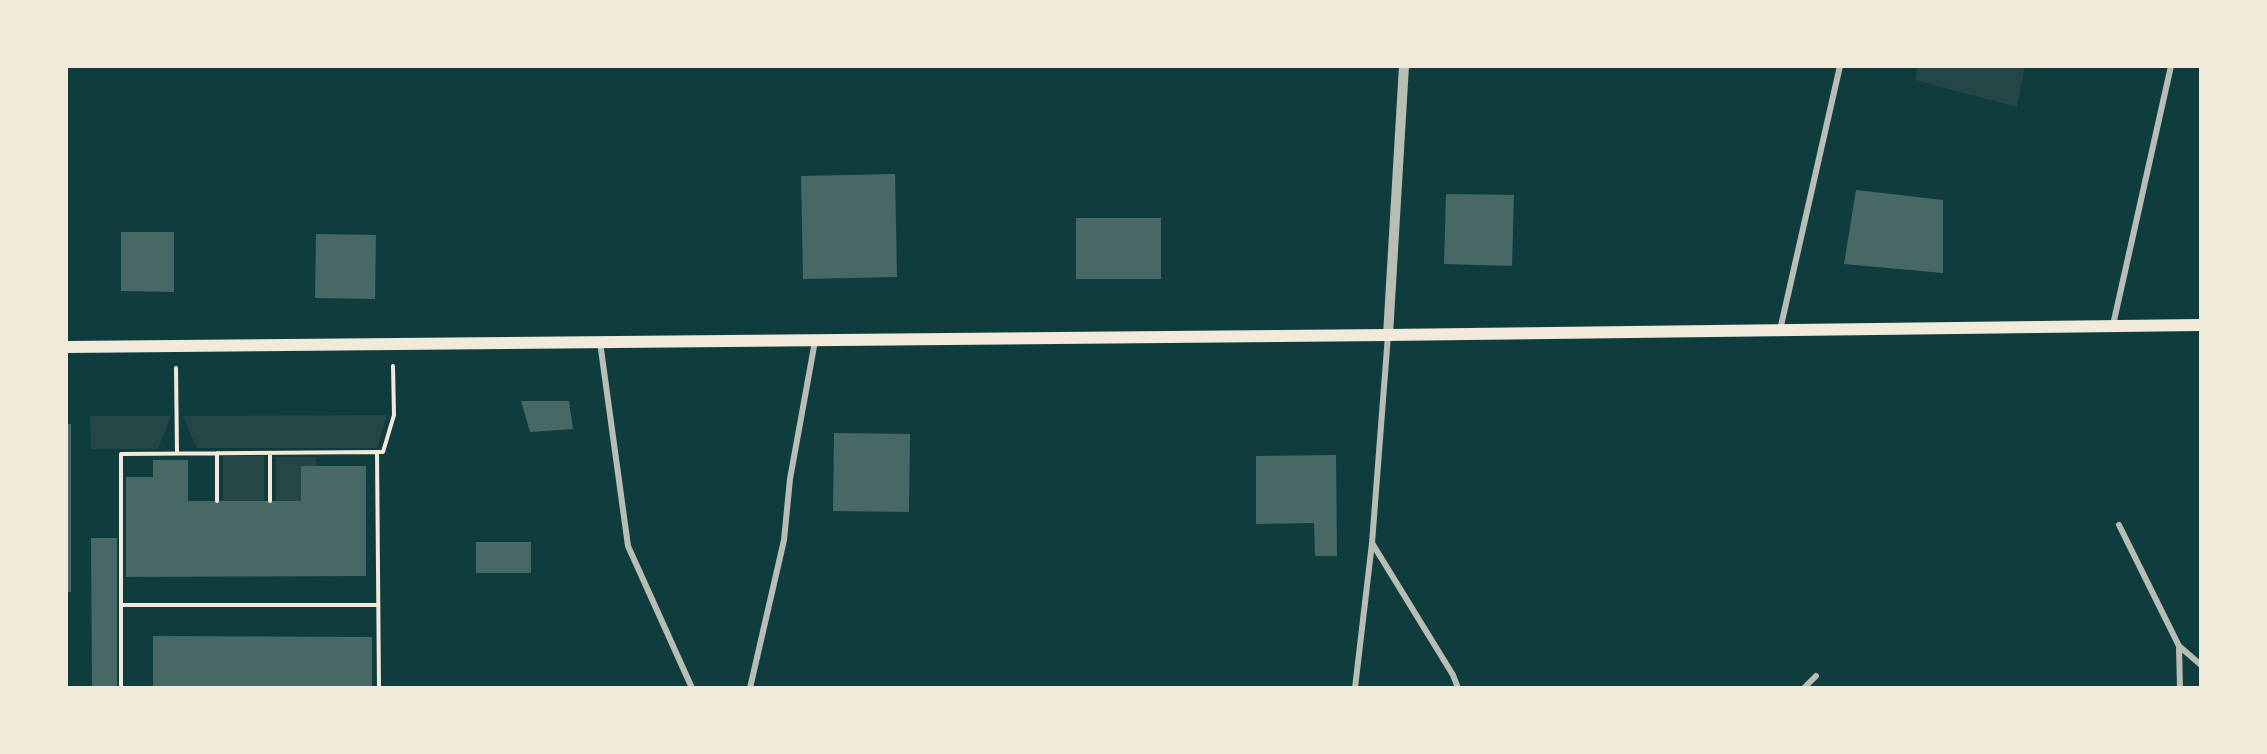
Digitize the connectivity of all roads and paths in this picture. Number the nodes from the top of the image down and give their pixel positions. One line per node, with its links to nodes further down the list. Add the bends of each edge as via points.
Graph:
1 (1404, 66): 7 (street)
2 (1840, 66): 6 (street)
3 (2171, 66): 4 (street)
4 (2113, 325): 5 (main road); 6 (main road)
5 (2201, 325)
6 (1780, 330): 7 (main road)
7 (1388, 335): 8 (main road); 20 (street)
8 (815, 341): 9 (main road); 29 (street, via 790,479 784,540)
9 (600, 342): 10 (main road); 28 (street, via 628,546)
10 (393, 345): 11 (main road); 13 (path, via 394,415 383,452)
11 (176, 346): 12 (main road); 14 (path)
12 (66, 347)
13 (377, 452): 16 (path); 22 (path)
14 (177, 453): 15 (path); 21 (path, via 121,454)
15 (217, 453): 16 (path); 17 (path)
16 (270, 453): 18 (path)
17 (217, 501)
18 (270, 501)
19 (2119, 525): 23 (street)
20 (1372, 543): 30 (street); 31 (street, via 1454,675)
21 (121, 605): 22 (path); 26 (path)
22 (378, 605): 27 (path)
23 (2179, 646): 24 (street); 33 (street)
24 (2201, 665)
25 (1816, 676): 32 (street)
26 (121, 688)
27 (379, 688)
28 (692, 688)
29 (750, 688)
30 (1355, 688)
31 (1458, 688)
32 (1804, 688)
33 (2180, 688)

